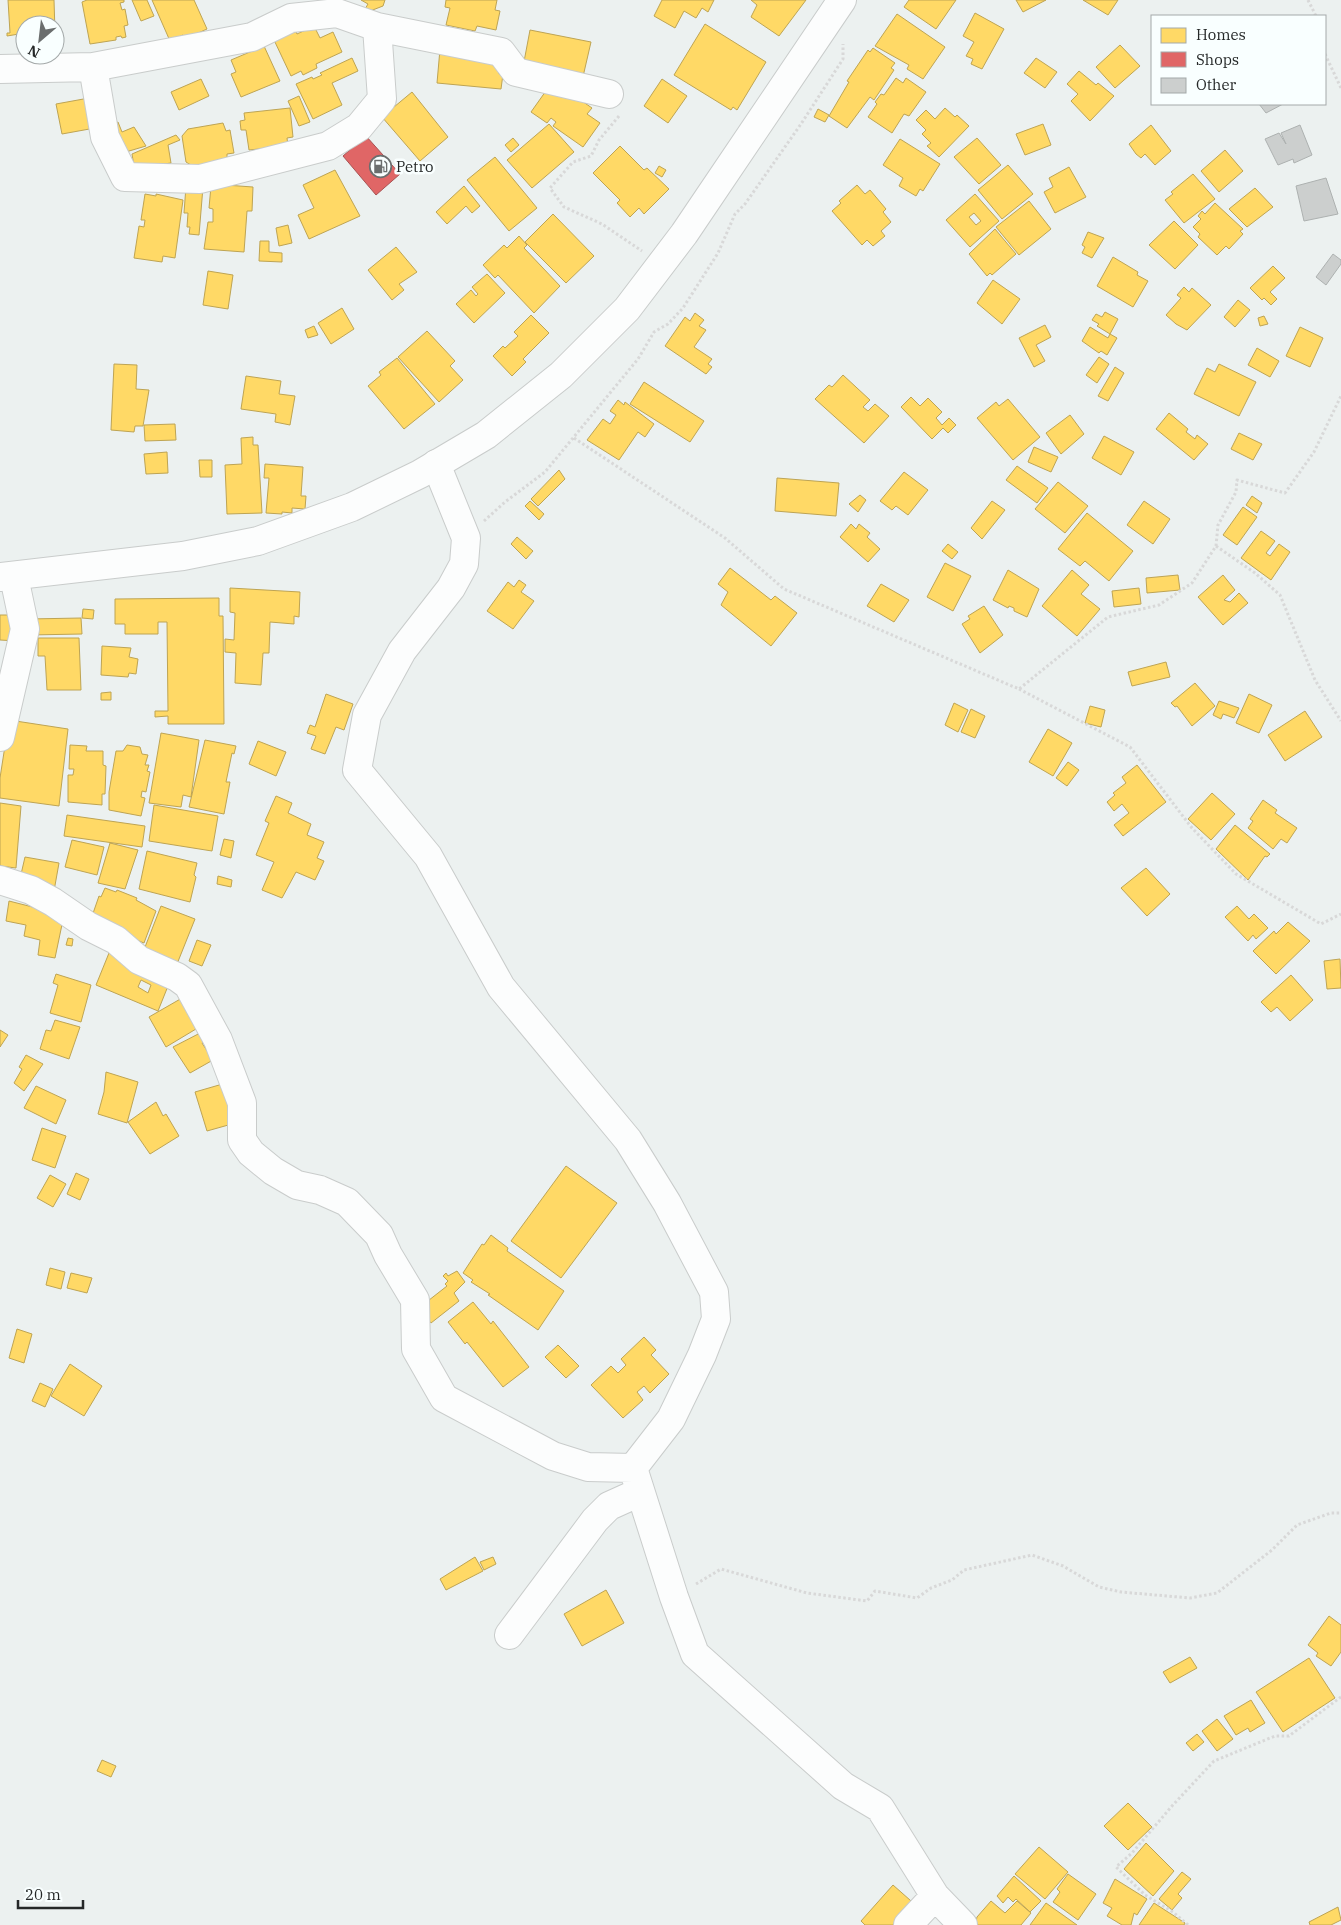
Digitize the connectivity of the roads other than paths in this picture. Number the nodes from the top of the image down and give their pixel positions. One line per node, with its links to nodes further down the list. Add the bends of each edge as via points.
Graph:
1 (842, 0): 6 (street, via 684,234 627,310 561,375 486,435)
2 (377, 27): 3 (street, via 337,13 291,18 252,37); 3 (street, via 382,98 359,127 328,146 200,179 125,177 105,137); 5 (street, via 501,52 516,72)
3 (93, 67): 4 (street)
4 (0, 69)
5 (609, 94)
6 (436, 464): 7 (street, via 352,507 258,541 183,556); 10 (street, via 466,538 464,564 451,588 402,651 367,715 357,770 428,856 501,986 628,1140 672,1212 714,1292 716,1319 702,1355)
7 (7, 577): 8 (street, via 25,629)
8 (0, 737)
9 (0, 880): 10 (street, via 53,902 116,940 139,960 177,976 188,985 218,1040 242,1103 242,1140 251,1153 273,1171 297,1185 320,1190 346,1202 379,1235 415,1300 416,1349 444,1398 553,1456)
10 (636, 1480): 11 (street, via 595,1520); 12 (street, via 695,1654 843,1786 880,1808)
11 (509, 1635)
12 (935, 1896): 13 (street); 14 (street)
13 (908, 1925)
14 (963, 1925)

